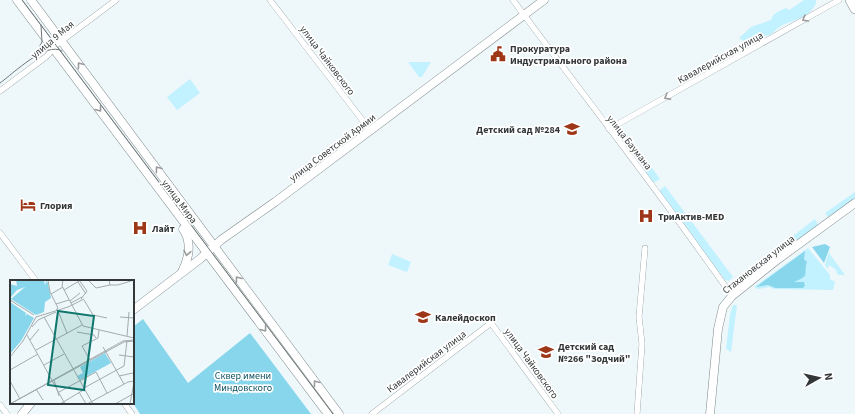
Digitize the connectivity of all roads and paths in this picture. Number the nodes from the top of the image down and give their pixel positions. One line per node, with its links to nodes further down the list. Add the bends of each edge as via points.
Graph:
1 (17, 0): 12 (main road, улица Мира)
2 (31, 0): 11 (main road, улица Мира)
3 (116, 0): 11 (street, улица 9 Мая)
4 (270, 0): 15 (street, улица Чайковского)
5 (513, 0): 10 (street, улица Баумана)
6 (544, 0): 10 (main road, улица Советской Армии)
7 (839, 0): 14 (street, Кавалерийская улица, one-way to 14)
8 (850, 0): 9 (main road)
9 (855, 9)
10 (524, 15): 14 (street, улица Баумана); 15 (main road, улица Советской Армии)
11 (62, 40): 12 (street, улица 9 Мая); 19 (main road, улица Мира, one-way to 11)
12 (53, 48): 13 (street, улица 9 Мая, via 47,56); 17 (main road, улица Мира, one-way to 17)
13 (0, 91)
14 (609, 129): 24 (street, улица Баумана)
15 (370, 130): 19 (main road, улица Советской Армии)
16 (855, 203): 24 (main road, Стахановская улица)
17 (174, 209): 21 (main road, улица Мира); 22 (main road, one-way to 22, via 177,221 189,237)
18 (0, 233): 23 (street)
19 (214, 246): 21 (main road, улица Советской Армии); 34 (main road, улица Мира, one-way to 19)
20 (646, 248): 37 (street, via 639,318 642,344)
21 (207, 253): 22 (main road, улица Советской Армии); 33 (main road, улица Мира, one-way to 33)
22 (182, 272): 25 (main road, улица Советской Армии)
23 (35, 280)
24 (732, 296): 38 (main road, Стахановская улица, via 723,307 720,317)
25 (134, 309)
26 (492, 323): 35 (street, Кавалерийская улица); 36 (street, улица Чайковского)
27 (30, 404): 31 (main road)
28 (125, 404): 32 (street)
29 (0, 405): 30 (street)
30 (7, 414)
31 (22, 414)
32 (132, 414)
33 (328, 414)
34 (339, 414)
35 (372, 414)
36 (558, 414)
37 (637, 414)
38 (710, 414)

